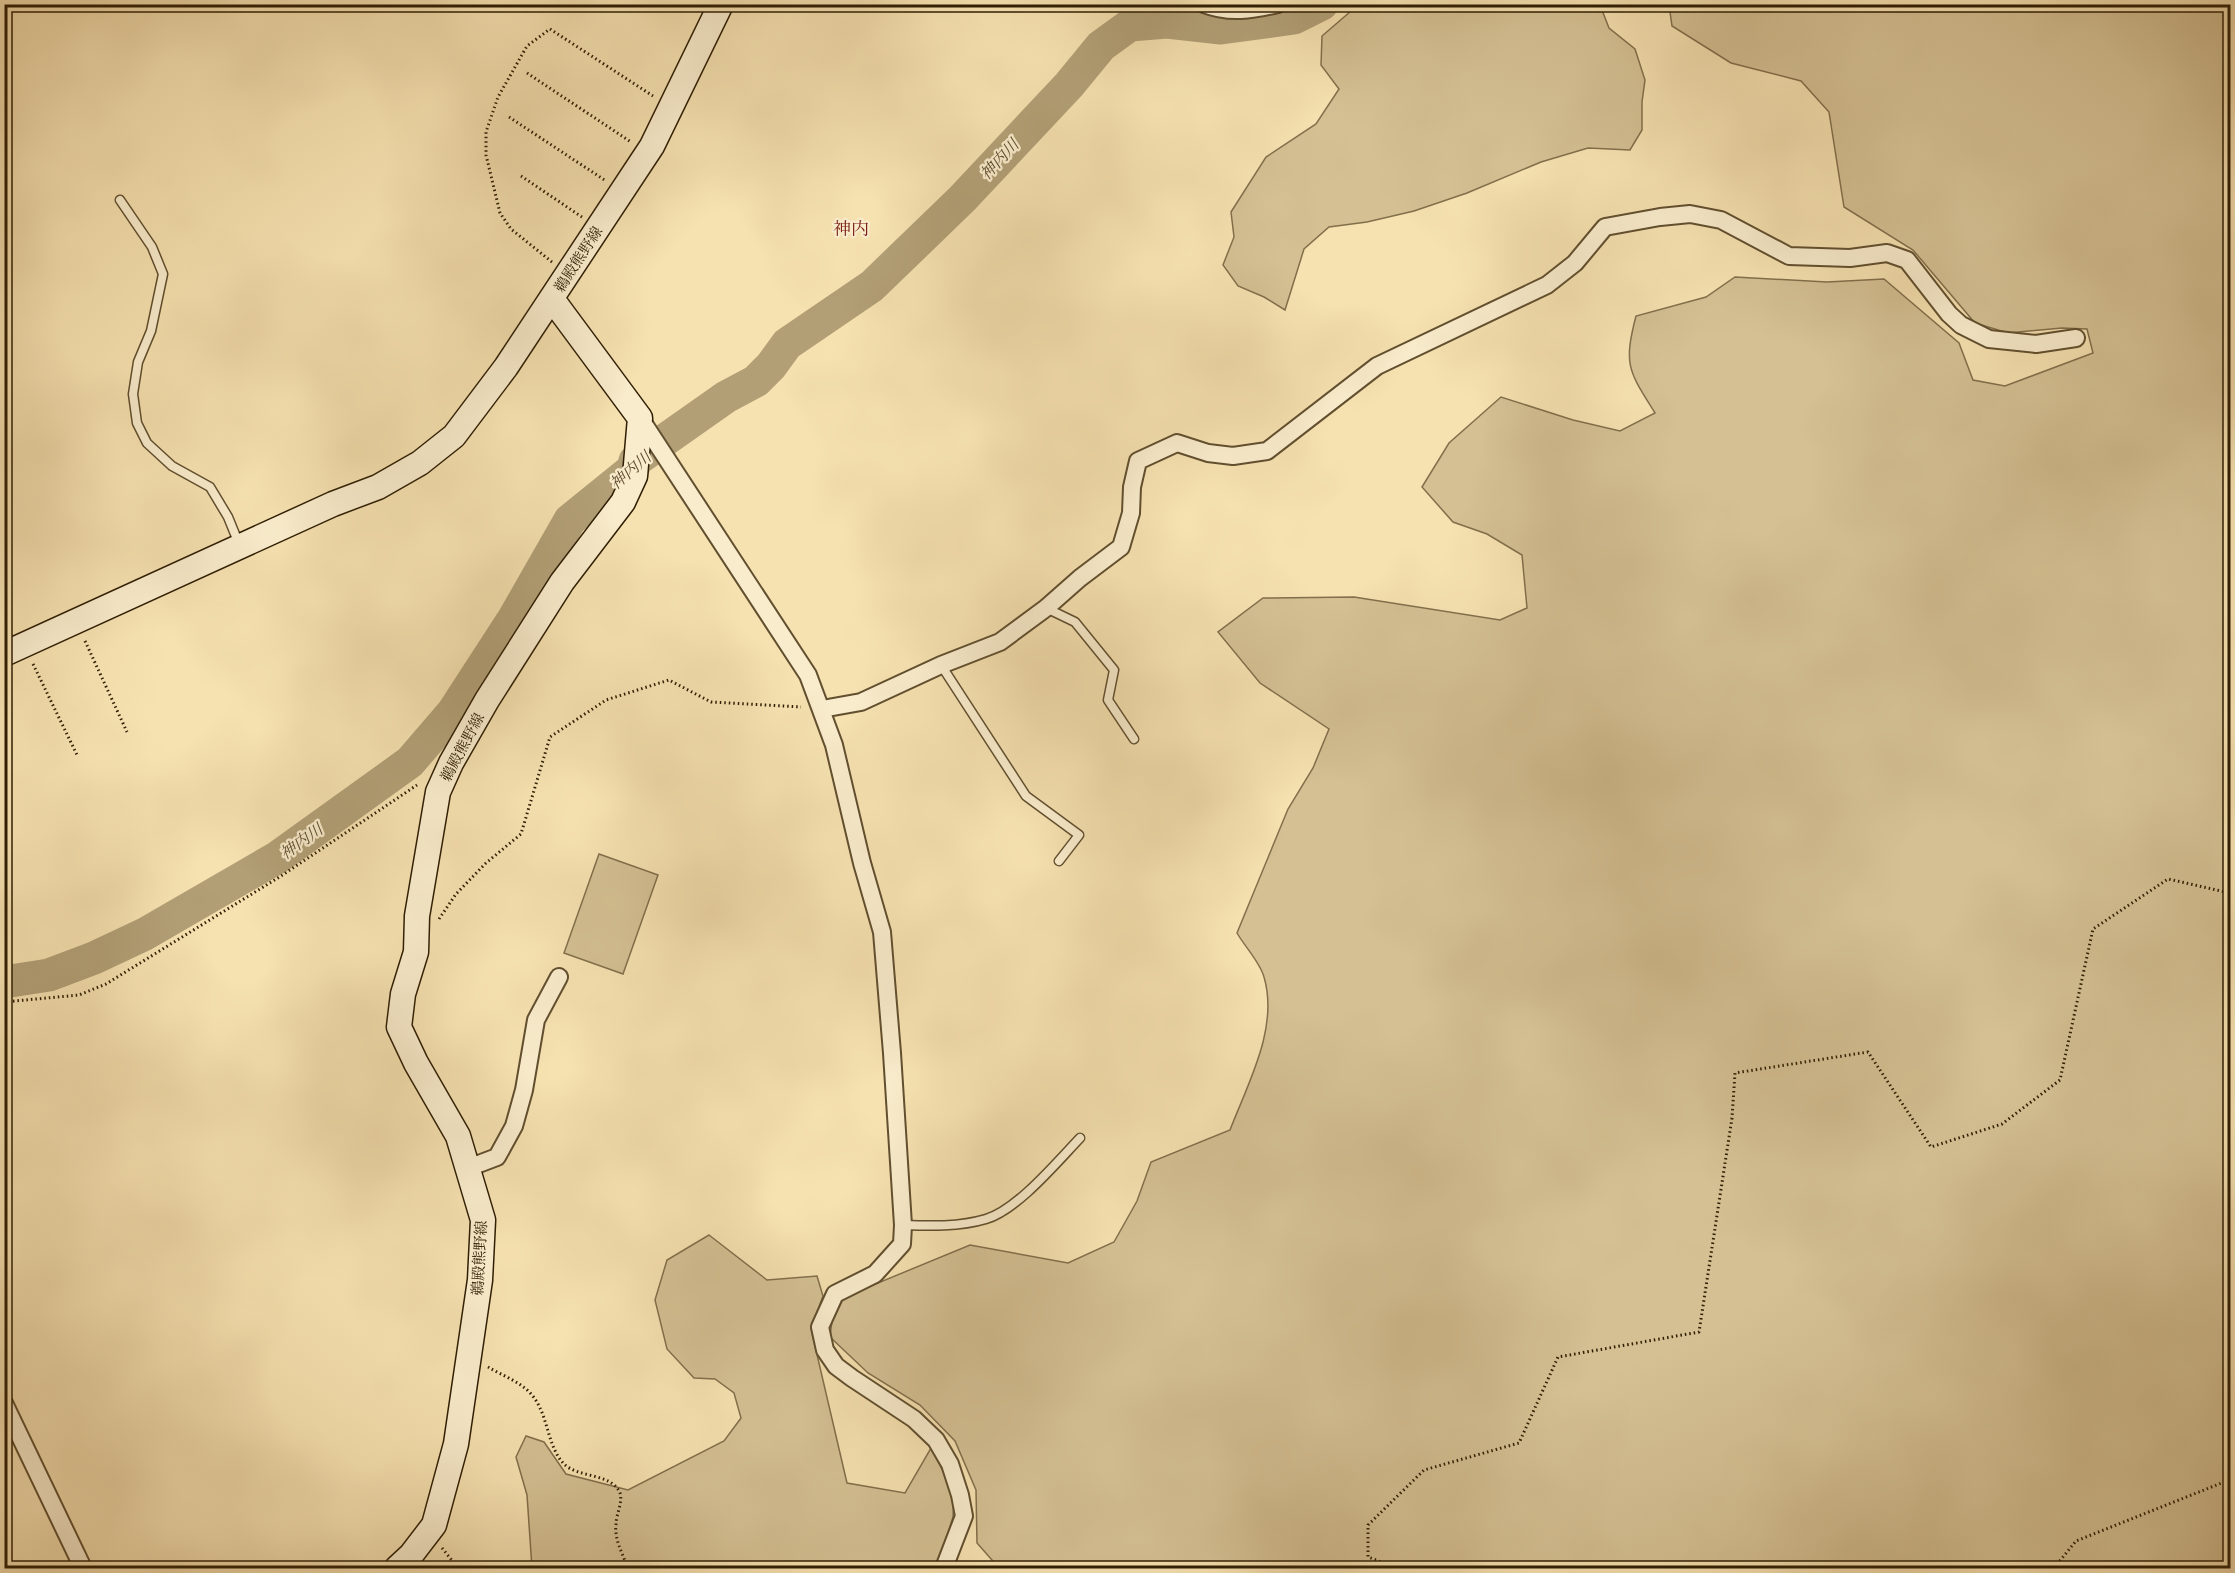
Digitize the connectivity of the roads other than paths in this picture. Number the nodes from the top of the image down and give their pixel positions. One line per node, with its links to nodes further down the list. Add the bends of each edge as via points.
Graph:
1 (722, 4): 5 (main road, 鵜殿熊野線, via 648,153)
2 (1204, 4): 3 (street, via 1244,11)
3 (1278, 4)
4 (120, 200): 8 (lane, via 152,248 163,274 151,331 138,362 133,394 137,423 147,443 172,466 210,487)
5 (552, 299): 7 (main road, 鵜殿熊野線); 8 (main road, via 454,436 420,463 378,487)
6 (2076, 338): 9 (street, via 2036,344 1989,339 1949,314 1907,260 1887,253 1850,258 1789,256 1721,220 1690,214 1605,227 1575,263 1547,285 1377,366 1267,451 1233,456 1177,443 1138,461 1131,513 1121,547)
7 (640, 418): 12 (street, via 808,675); 17 (main road, 鵜殿熊野線, via 635,476 623,502 555,592 487,700 438,792 417,916 416,952 403,994 399,1027 458,1136)
8 (240, 547): 10 (main road)
9 (1046, 608): 11 (street, via 1000,642); 13 (lane, via 1075,622 1114,670 1108,700)
10 (14, 650)
11 (941, 665): 12 (street, via 861,702); 14 (lane, via 1026,796 1079,835)
12 (822, 709): 18 (street, via 882,932)
13 (1134, 739)
14 (1059, 861)
15 (559, 977): 17 (street, via 536,1020 525,1090 514,1126 497,1157)
16 (1080, 1138): 18 (lane, via 1021,1197 988,1219 957,1225)
17 (468, 1168): 21 (main road, 鵜殿熊野線, via 483,1220 480,1280 456,1444 434,1525)
18 (903, 1225): 22 (street, via 902,1244 875,1274 835,1294 820,1327 825,1350 836,1366 914,1419 936,1440 950,1464 964,1516)
19 (4, 1403): 20 (street)
20 (83, 1569)
21 (397, 1569)
22 (944, 1569)

